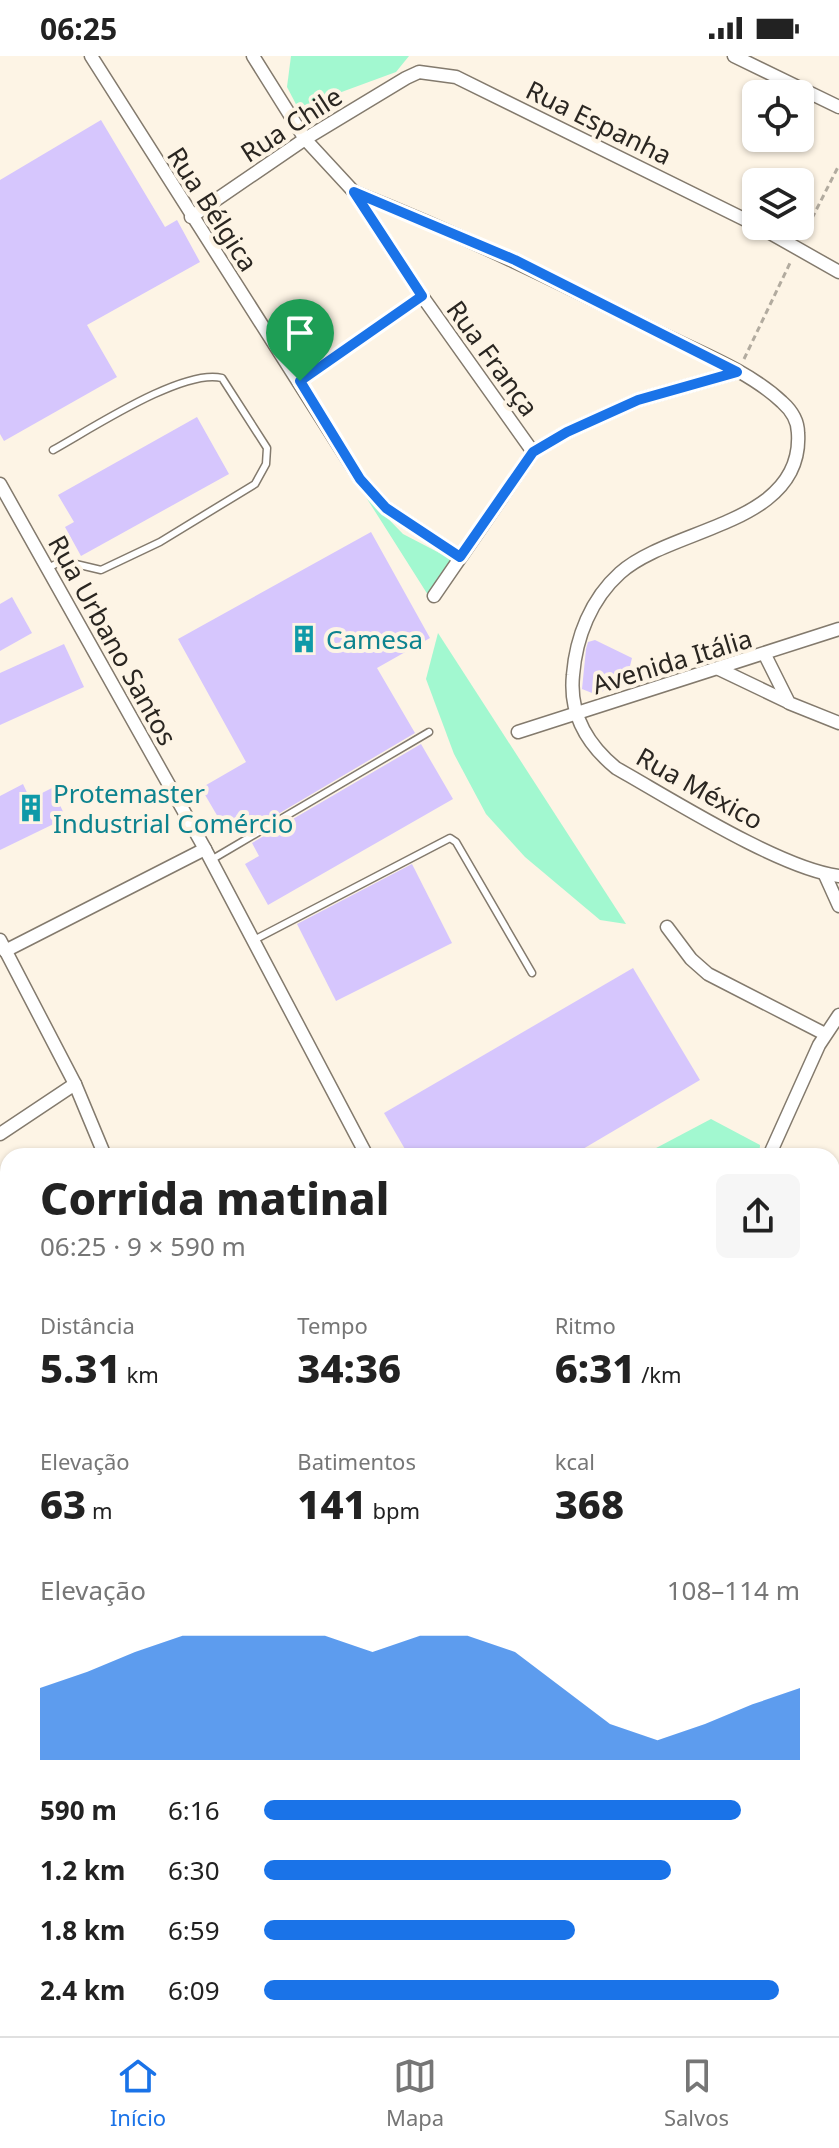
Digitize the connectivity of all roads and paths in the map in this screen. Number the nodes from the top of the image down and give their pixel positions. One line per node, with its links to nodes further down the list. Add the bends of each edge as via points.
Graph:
1 (91, 56): 10 (street, Rua Bélgica)
2 (419, 56): 5 (street)
3 (734, 56): 6 (street)
4 (258, 58): 7 (street, Rua França)
5 (419, 72): 7 (street, Rua Chile); 11 (street, Rua Espanha, via 456,77)
6 (839, 107)
7 (305, 139): 9 (street, Rua França); 10 (street, Rua Chile)
8 (839, 165): 13 (path)
9 (354, 192): 15 (street, Rua França); 16 (street, via 515,260)
10 (191, 217): 17 (street, Rua Bélgica)
11 (742, 219)
12 (786, 240): 13 (street, Rua Espanha)
13 (798, 246): 14 (street, Rua Espanha); 16 (path)
14 (839, 272)
15 (422, 296): 17 (path); 19 (street, Rua França)
16 (737, 372): 19 (street, via 638,400); 28 (street, via 790,410 799,430 788,479 737,518 643,556 620,573 582,629 571,689)
17 (300, 381): 21 (street, Rua Bélgica, via 360,479 386,508)
18 (53, 450): 22 (lane, via 168,388 210,375 222,378 267,448 266,464 255,484 160,542 101,570 63,561)
19 (533, 452): 21 (street)
20 (0, 484): 22 (street, Rua Urbano Santos)
21 (460, 557): 23 (street)
22 (47, 568): 32 (street, Rua Urbano Santos)
23 (434, 596)
24 (839, 629): 25 (street, Avenida Itália)
25 (765, 655): 26 (street, Avenida Itália); 27 (street)
26 (719, 669): 27 (street); 28 (street, Avenida Itália)
27 (789, 703): 29 (street)
28 (576, 714): 31 (street, Avenida Itália); 33 (street, Rua México, via 595,751 616,768)
29 (839, 723)
30 (429, 732): 32 (lane)
31 (518, 732)
32 (207, 855): 37 (street, Rua Urbano Santos); 38 (street)
33 (825, 875): 34 (street, Rua México); 35 (street)
34 (839, 876)
35 (839, 906)
36 (667, 927): 41 (street, via 708,974)
37 (254, 940): 39 (lane, via 450,838); 45 (street, Rua Urbano Santos)
38 (3, 945): 42 (street)
39 (532, 973)
40 (839, 1015): 41 (street)
41 (825, 1034): 46 (street)
42 (75, 1084): 43 (street); 44 (street)
43 (0, 1134)
44 (102, 1148)
45 (363, 1148)
46 (773, 1148)

